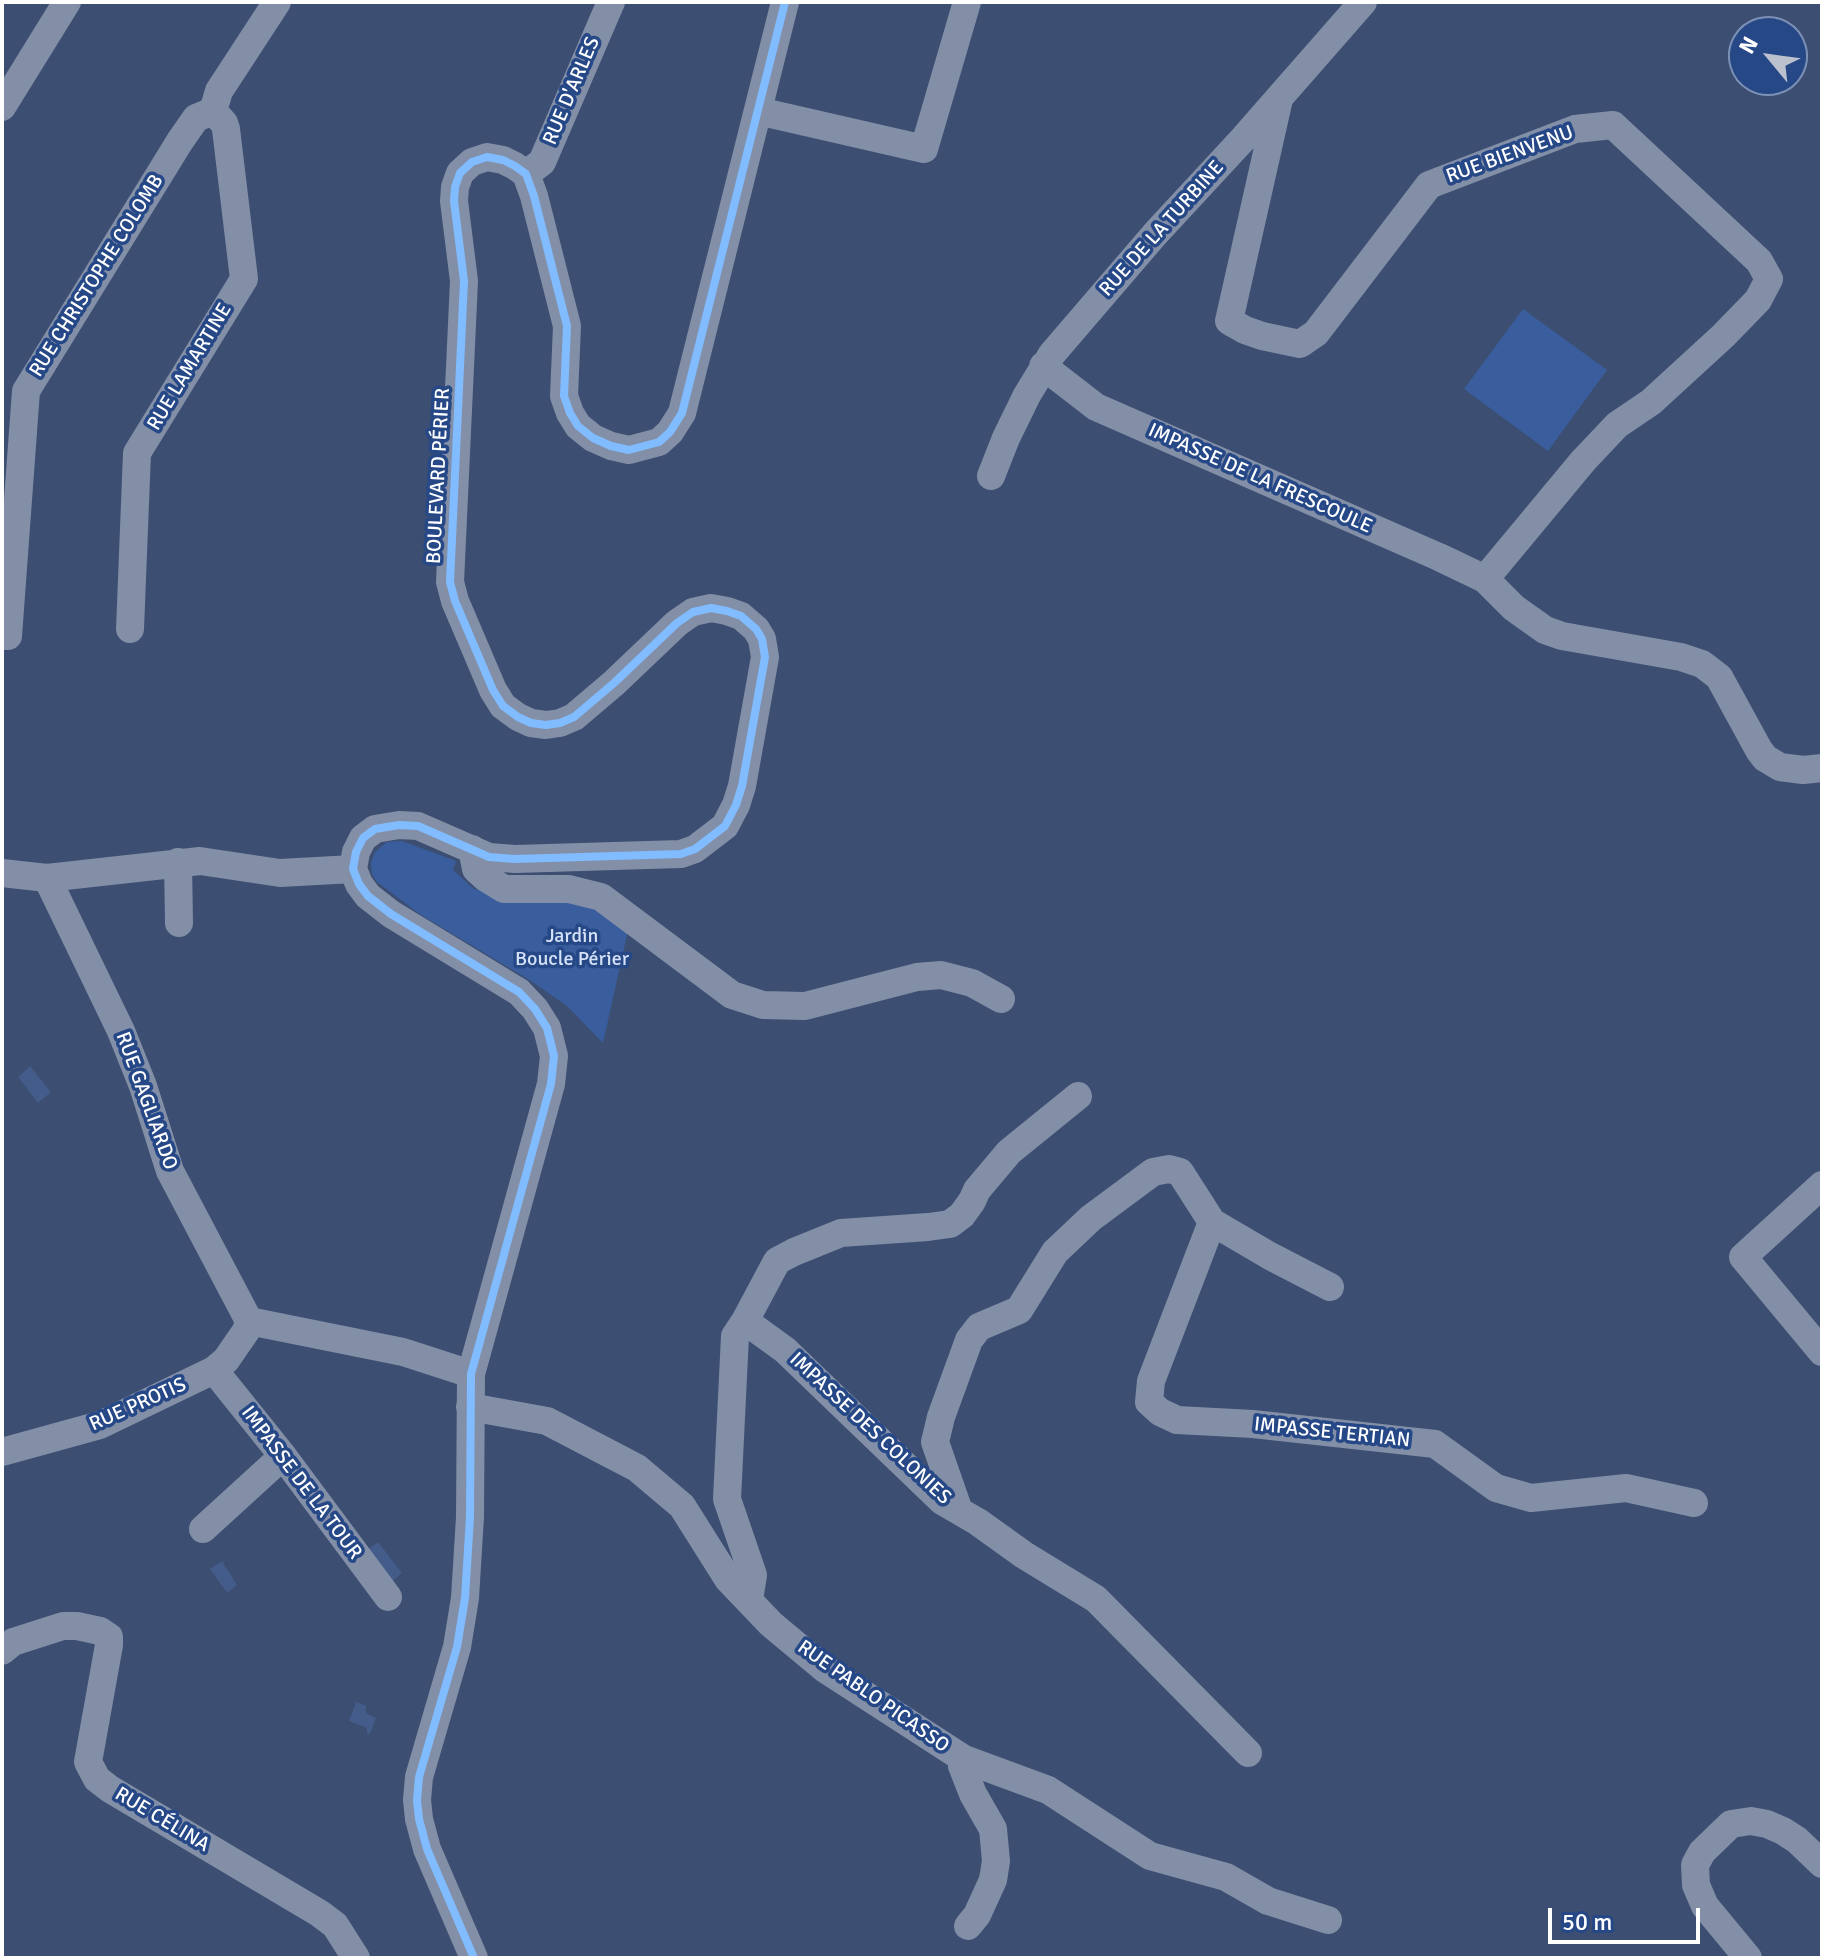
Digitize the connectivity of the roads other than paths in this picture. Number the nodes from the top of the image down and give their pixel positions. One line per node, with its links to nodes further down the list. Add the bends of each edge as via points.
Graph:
1 (67, 2): 7 (street)
2 (277, 2): 9 (street, RUE CHRISTOPHE COLOMB, via 219,91)
3 (611, 2): 11 (street, RUE D'ARLES, via 542,162)
4 (785, 2): 10 (street)
5 (967, 2): 10 (street, via 924,149)
6 (1363, 2): 8 (street, RUE DE LA TURBINE)
7 (5, 97)
8 (1279, 99): 12 (street, RUE DE LA TURBINE); 14 (street, RUE BIENVENU, via 1229,321 1245,330 1300,344 1316,333 1429,185 1575,129 1613,125 1759,261 1769,279 1758,300 1723,336 1651,402 1617,425)
9 (213, 111): 15 (street, RUE LAMARTINE, via 226,129 244,279 137,453); 16 (street, RUE CHRISTOPHE COLOMB, via 196,118 180,141 26,391)
10 (758, 111): 11 (street, via 682,413 670,432 645,447 629,450 593,438 570,413 564,396 567,326)
11 (526, 174): 18 (street, BOULEVARD PÉRIER, via 503,160 487,157 472,162 460,173 454,201 464,281 450,582 493,690 503,706 531,723 560,723 614,683 677,623 711,608 741,616 756,629 765,657 736,805 725,826 695,849 681,854 515,859)
12 (1043, 366): 13 (street, RUE DE LA TURBINE); 14 (street, IMPASSE DE LA FRESCOULE, via 1096,407)
13 (991, 476)
14 (1485, 579): 17 (street, IMPASSE DE LA FRESCOULE, via 1545,630 1702,664 1719,677 1765,758 1780,767)
15 (130, 629)
16 (5, 636)
17 (1822, 768)
18 (472, 849): 20 (street, BOULEVARD PÉRIER, via 418,826 390,825 363,838); 24 (street, via 476,869 504,889 569,889 601,897 732,995 763,1005 805,1006 941,975 972,983)
19 (178, 862): 20 (street, via 280,873); 22 (street); 23 (street)
20 (353, 869): 33 (street, via 368,896 391,914 519,992 547,1028 554,1056 551,1084)
21 (2, 873): 22 (street)
22 (47, 878): 29 (street, RUE GAGLIARDO, via 121,1031 170,1171)
23 (179, 923)
24 (1001, 999)
25 (1078, 1096): 30 (street, via 1009,1152 950,1224 841,1233 794,1252 777,1261)
26 (1822, 1185): 31 (street, via 1743,1257)
27 (1212, 1222): 28 (street); 37 (street, IMPASSE TERTIAN, via 1151,1381 1149,1402 1160,1412 1177,1420 1435,1444 1496,1488 1531,1498 1626,1488); 38 (street, via 1180,1172 1153,1172 1055,1252 1019,1310 979,1327 969,1340 935,1442)
28 (1330, 1287)
29 (249, 1321): 32 (street, RUE PROTIS); 33 (street, via 403,1352)
30 (745, 1321): 38 (street, IMPASSE DES COLONIES, via 785,1350 942,1501); 41 (street, via 735,1336 727,1499 753,1575)
31 (1822, 1352)
32 (214, 1370): 35 (street, RUE PROTIS, via 100,1425); 36 (street, IMPASSE DE LA TOUR)
33 (471, 1374): 34 (street)
34 (470, 1407): 41 (street, RUE PABLO PICASSO, via 547,1421 637,1468 682,1506 728,1579); 49 (street, via 465,1598 454,1659 423,1756 417,1800 427,1849)
35 (2, 1452)
36 (283, 1456): 39 (street); 40 (street, IMPASSE DE LA TOUR)
37 (1694, 1503)
38 (959, 1511): 43 (street, IMPASSE DES COLONIES, via 1096,1599)
39 (203, 1529)
40 (388, 1597)
41 (749, 1600): 44 (street, RUE PABLO PICASSO, via 825,1669)
42 (2, 1651): 48 (street, RUE CÉLINA, via 13,1642 63,1626 109,1637 88,1762 97,1779 319,1913 335,1925)
43 (1248, 1753)
44 (964, 1759): 46 (street, RUE PABLO PICASSO, via 1048,1790 1150,1856 1226,1877 1268,1901); 47 (street, via 973,1794 993,1829 996,1861 993,1880)
45 (1822, 1864): 50 (street, via 1783,1831 1751,1821 1731,1824 1702,1852 1695,1865 1696,1885 1705,1906)
46 (1328, 1920)
47 (968, 1926)
48 (356, 1958)
49 (474, 1958)
50 (1748, 1958)

